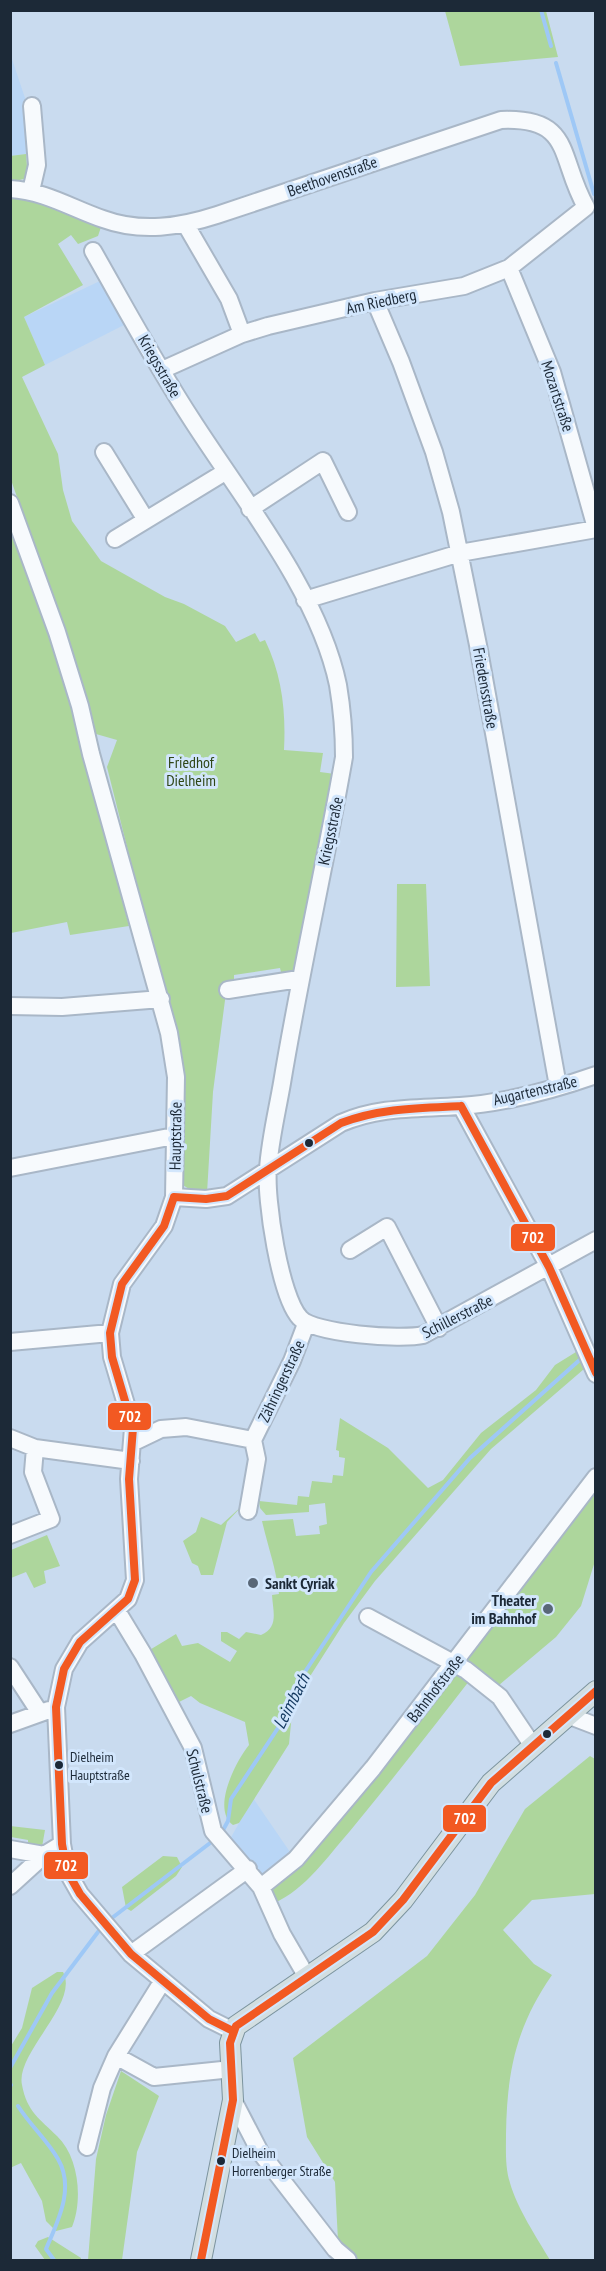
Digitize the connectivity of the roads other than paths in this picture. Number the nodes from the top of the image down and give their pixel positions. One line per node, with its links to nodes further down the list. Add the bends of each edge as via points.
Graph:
1 (32, 106): 3 (street, via 37,165)
2 (10, 189): 3 (street, Beethovenstraße)
3 (31, 191): 5 (street, Beethovenstraße, via 122,225)
4 (592, 207): 5 (street, Beethovenstraße, via 576,191 555,136 538,122 501,120); 7 (street, Am Riedberg)
5 (186, 225): 9 (street, via 229,298)
6 (93, 251): 10 (street, Kriegsstraße)
7 (509, 268): 8 (street, Am Riedberg, via 464,286); 17 (street, Mozartstraße, via 552,372)
8 (375, 301): 9 (street, Am Riedberg); 19 (street, Friedensstraße, via 439,468)
9 (242, 334): 10 (street, Am Riedberg)
10 (162, 370): 12 (street, Kriegsstraße)
11 (104, 452): 16 (street)
12 (225, 472): 14 (street, Kriegsstraße); 16 (street)
13 (10, 503): 23 (street, Hauptstraße, via 80,706)
14 (250, 509): 15 (street, via 323,461); 20 (street, Kriegsstraße)
15 (348, 513)
16 (146, 520): 18 (street)
17 (596, 528): 19 (street, Mozartstraße)
18 (115, 539)
19 (460, 553): 20 (street, Mozartstraße); 26 (street, Friedensstraße)
20 (305, 600): 21 (street, Kriegsstraße, via 338,684 344,757)
21 (299, 979): 22 (street); 30 (street, Kriegsstraße)
22 (228, 990)
23 (161, 999): 24 (street, via 62,1007); 28 (street, Hauptstraße, via 176,1077)
24 (10, 1006)
25 (596, 1075): 26 (street, Augartenstraße)
26 (558, 1086): 27 (street, Augartenstraße)
27 (461, 1106): 30 (street, Augartenstraße, via 383,1109 362,1114 341,1123); 34 (street)
28 (174, 1136): 29 (street); 31 (street, Hauptstraße)
29 (10, 1168)
30 (267, 1171): 31 (street, Augartenstraße, via 227,1196); 35 (street, Zähringerstraße, via 282,1275 296,1313)
31 (174, 1197): 37 (street, Hauptstraße, via 164,1226 122,1284)
32 (596, 1240): 34 (street, Schillerstraße)
33 (350, 1250): 36 (street, via 387,1227)
34 (549, 1267): 36 (street, Schillerstraße); 39 (street)
35 (306, 1324): 36 (street, Schillerstraße, via 399,1339); 41 (street, Zähringerstraße, via 292,1362)
36 (439, 1328)
37 (110, 1333): 38 (street); 42 (street, Hauptstraße, via 112,1357)
38 (10, 1342)
39 (596, 1374)
40 (10, 1438): 43 (street)
41 (253, 1440): 42 (street, Zähringerstraße, via 186,1427 161,1430); 46 (street, via 257,1459)
42 (134, 1442): 44 (street, Hauptstraße)
43 (35, 1448): 44 (street); 47 (street, via 33,1472 51,1519)
44 (131, 1461): 48 (street, Hauptstraße, via 135,1580 128,1599)
45 (596, 1477): 50 (street, Bahnhofstraße)
46 (248, 1511)
47 (10, 1535)
48 (117, 1611): 53 (street, Hauptstraße, via 71,1654); 61 (street, Schulstraße, via 193,1748 213,1831)
49 (368, 1617): 50 (street)
50 (456, 1662): 57 (street, via 500,1697); 63 (street, Bahnhofstraße, via 374,1768 296,1859)
51 (10, 1667): 53 (street)
52 (596, 1691): 54 (main road)
53 (48, 1710): 55 (street); 58 (street, Hauptstraße)
54 (570, 1716): 56 (street); 57 (main road)
55 (10, 1724)
56 (596, 1726)
57 (533, 1746): 65 (main road, via 491,1783 403,1900 373,1932)
58 (62, 1844): 60 (street); 64 (street, Hauptstraße, via 69,1874)
59 (10, 1849): 60 (street)
60 (44, 1855): 62 (street)
61 (248, 1869): 63 (street, Schulstraße); 64 (street)
62 (10, 1886)
63 (261, 1887): 65 (street, Schulstraße)
64 (130, 1954): 66 (street, Hauptstraße)
65 (307, 1977): 67 (main road, via 242,2020)
66 (162, 1982): 67 (street, Hauptstraße, via 208,2019); 68 (street)
67 (233, 2031): 69 (main road)
68 (116, 2056): 69 (street, via 154,2077); 71 (street, via 102,2088)
69 (232, 2069): 70 (main road)
70 (233, 2100): 72 (street, via 260,2152); 73 (main road)
71 (87, 2146)
72 (333, 2255): 74 (street)
73 (201, 2260)
74 (348, 2260)

